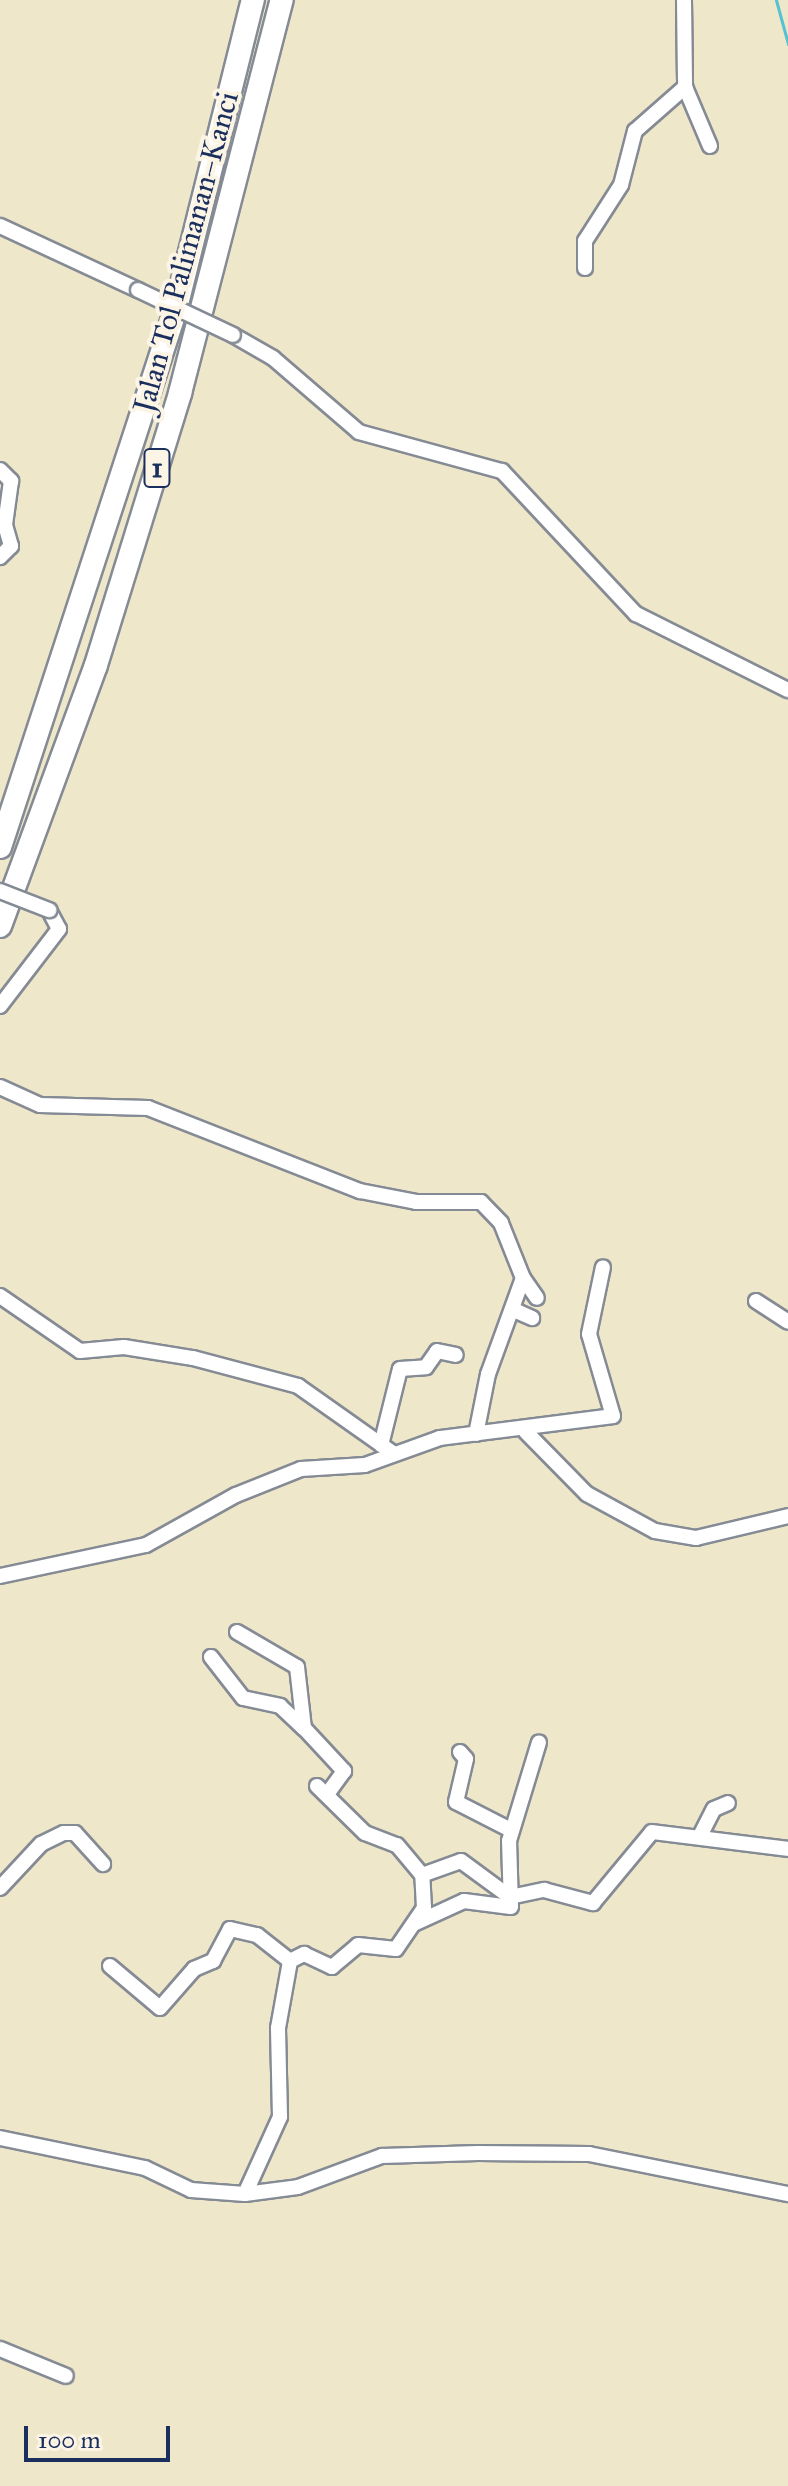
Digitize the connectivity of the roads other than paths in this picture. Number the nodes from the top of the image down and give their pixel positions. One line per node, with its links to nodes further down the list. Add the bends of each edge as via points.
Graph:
1 (253, 0): 12 (highway, Jalan Tol Palimanan–Kanci / 1, via 175,312)
2 (282, 0): 14 (highway, Jalan Tol Palimanan–Kanci / 1, via 180,393 91,680)
3 (684, 0): 4 (street)
4 (685, 87): 5 (street); 7 (street, via 635,131 621,185 585,241)
5 (710, 146)
6 (0, 226): 11 (street, bridge, via 233,335 273,358 359,432 502,471 636,614)
7 (585, 268)
8 (0, 470): 9 (street, via 11,481)
9 (2, 526): 10 (street, via 11,549)
10 (0, 557)
11 (788, 690)
12 (0, 847)
13 (0, 891): 15 (street, bridge, via 49,910 59,929)
14 (0, 926)
15 (0, 1006)
16 (0, 1087): 18 (street, via 40,1105 148,1108 360,1191 416,1202 481,1202 501,1223)
17 (603, 1267): 26 (street, via 589,1334 596,1377 615,1413)
18 (523, 1278): 20 (street); 22 (street)
19 (0, 1296): 28 (street, via 80,1351 124,1347 193,1358 298,1386)
20 (537, 1298)
21 (756, 1301): 24 (street)
22 (514, 1310): 23 (street); 27 (street, via 488,1374)
23 (532, 1318)
24 (788, 1322)
25 (456, 1355): 28 (street, via 437,1351 426,1367 401,1366)
26 (526, 1432): 27 (street); 29 (street, via 587,1494 655,1531 696,1538)
27 (476, 1434): 28 (street)
28 (387, 1449): 30 (street, via 365,1465 272,1477 146,1545)
29 (788, 1516)
30 (0, 1576)
31 (237, 1632): 33 (street, via 295,1663)
32 (211, 1657): 33 (street, via 243,1698 280,1706)
33 (304, 1728): 41 (street, via 344,1771 322,1790 365,1833 396,1844)
34 (539, 1742): 37 (street)
35 (460, 1752): 37 (street, via 466,1759 456,1802)
36 (728, 1803): 38 (street, via 714,1809)
37 (511, 1830): 43 (street)
38 (700, 1836): 39 (street); 43 (street, via 644,1835 598,1902 544,1890)
39 (788, 1849)
40 (103, 1864): 42 (street, via 75,1833 64,1833 41,1844)
41 (422, 1875): 43 (street, via 461,1861); 44 (street, via 426,1900)
42 (0, 1888)
43 (510, 1897): 44 (street, via 509,1908 464,1901)
44 (416, 1923): 45 (street, via 392,1951 358,1945 332,1967 304,1954)
45 (290, 1961): 46 (street, via 257,1935 230,1929 213,1961 194,1969 160,2008); 48 (street, via 278,2028 280,2117)
46 (110, 1966)
47 (0, 2138): 48 (street, via 145,2168 191,2190)
48 (245, 2194): 49 (street, via 298,2187 382,2156 507,2153 589,2154)
49 (788, 2194)
50 (0, 2349): 51 (street)
51 (66, 2376)

